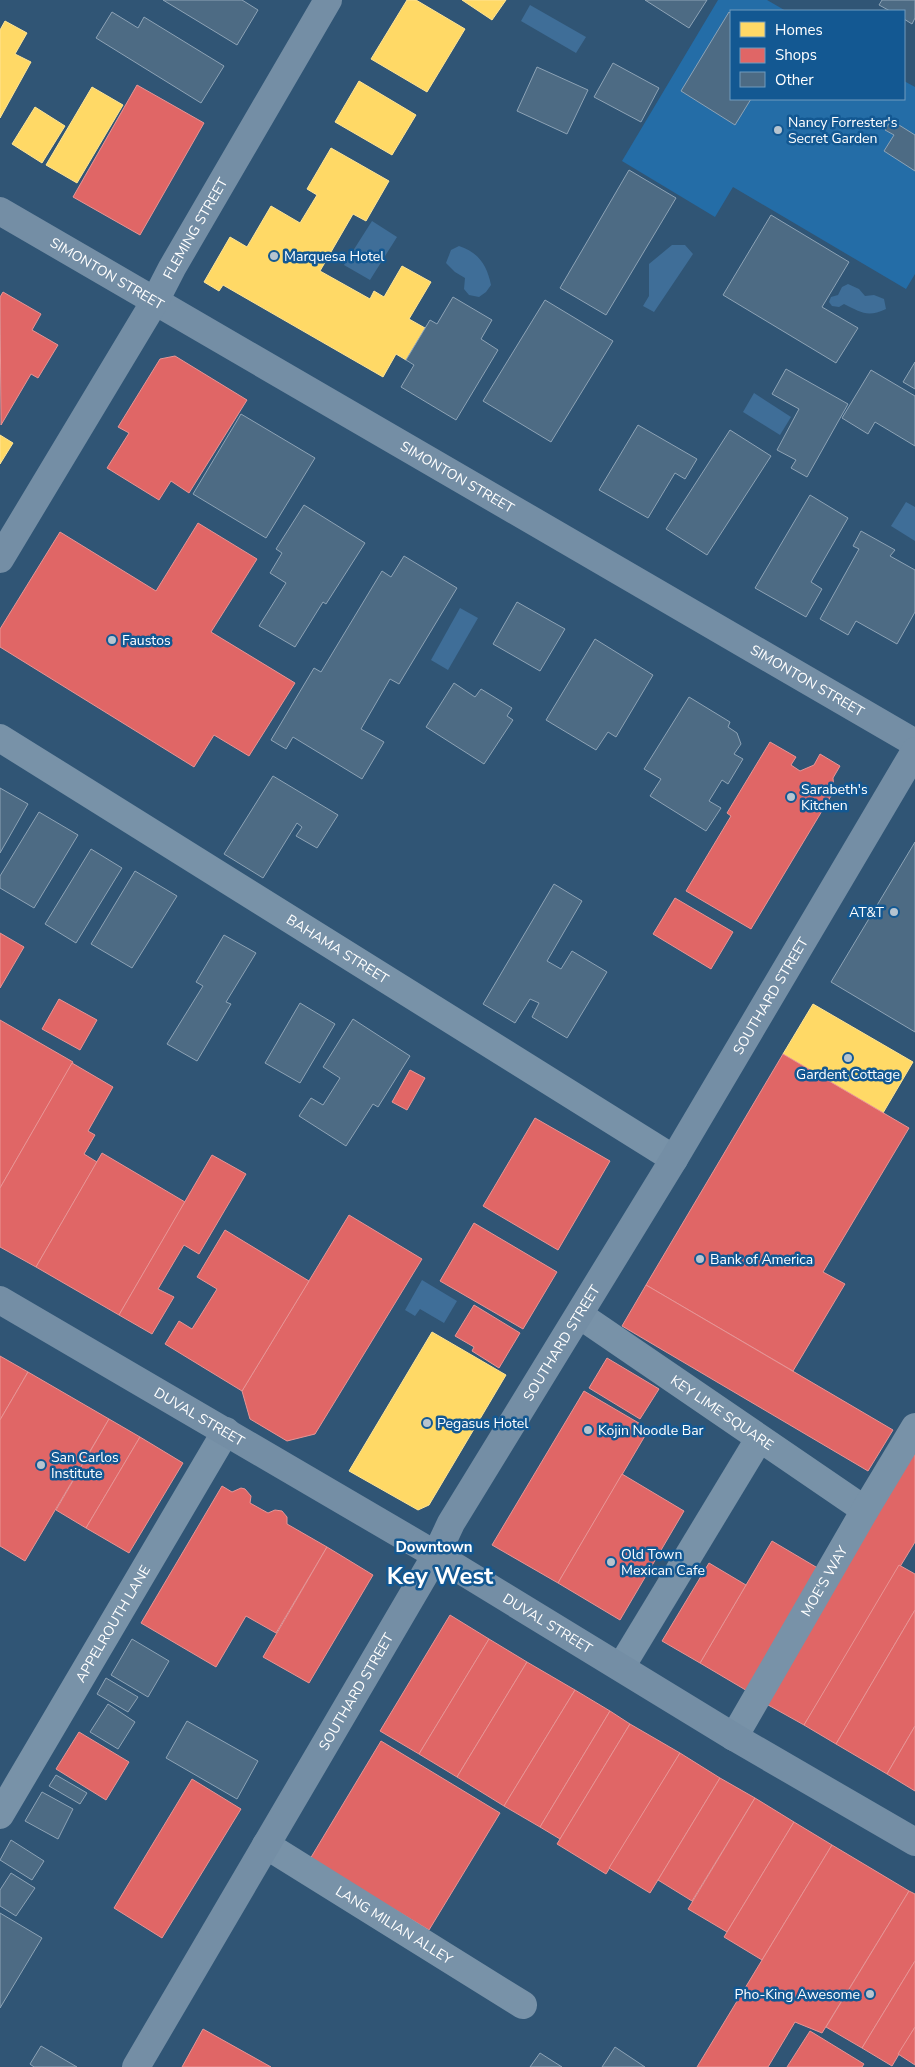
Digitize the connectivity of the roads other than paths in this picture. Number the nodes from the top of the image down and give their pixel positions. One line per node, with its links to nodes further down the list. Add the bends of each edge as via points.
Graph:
1 (328, 0): 3 (street, FLEMING STREET)
2 (0, 211): 3 (street, SIMONTON STREET)
3 (155, 301): 4 (street, FLEMING STREET); 6 (street, SIMONTON STREET)
4 (0, 559)
5 (0, 738): 8 (street, BAHAMA STREET)
6 (915, 743)
7 (915, 751): 8 (street, SOUTHARD STREET)
8 (674, 1159): 10 (street, SOUTHARD STREET)
9 (0, 1300): 12 (street, DUVAL STREET)
10 (580, 1316): 13 (street, KEY LIME SQUARE); 15 (street, SOUTHARD STREET, via 452,1523)
11 (915, 1427): 14 (street, MOE'S WAY)
12 (226, 1431): 15 (street, DUVAL STREET); 18 (street, APPELROUTH LANE)
13 (759, 1439): 14 (street, KEY LIME SQUARE); 16 (street)
14 (865, 1510): 17 (street, MOE'S WAY)
15 (436, 1555): 16 (street, DUVAL STREET); 20 (street, SOUTHARD STREET)
16 (621, 1667): 17 (street, DUVAL STREET)
17 (734, 1737): 19 (street, DUVAL STREET)
18 (0, 1814)
19 (915, 1842)
20 (266, 1845): 21 (street, LANG MILIAN ALLEY); 22 (street, SOUTHARD STREET)
21 (523, 2005)
22 (136, 2067)

